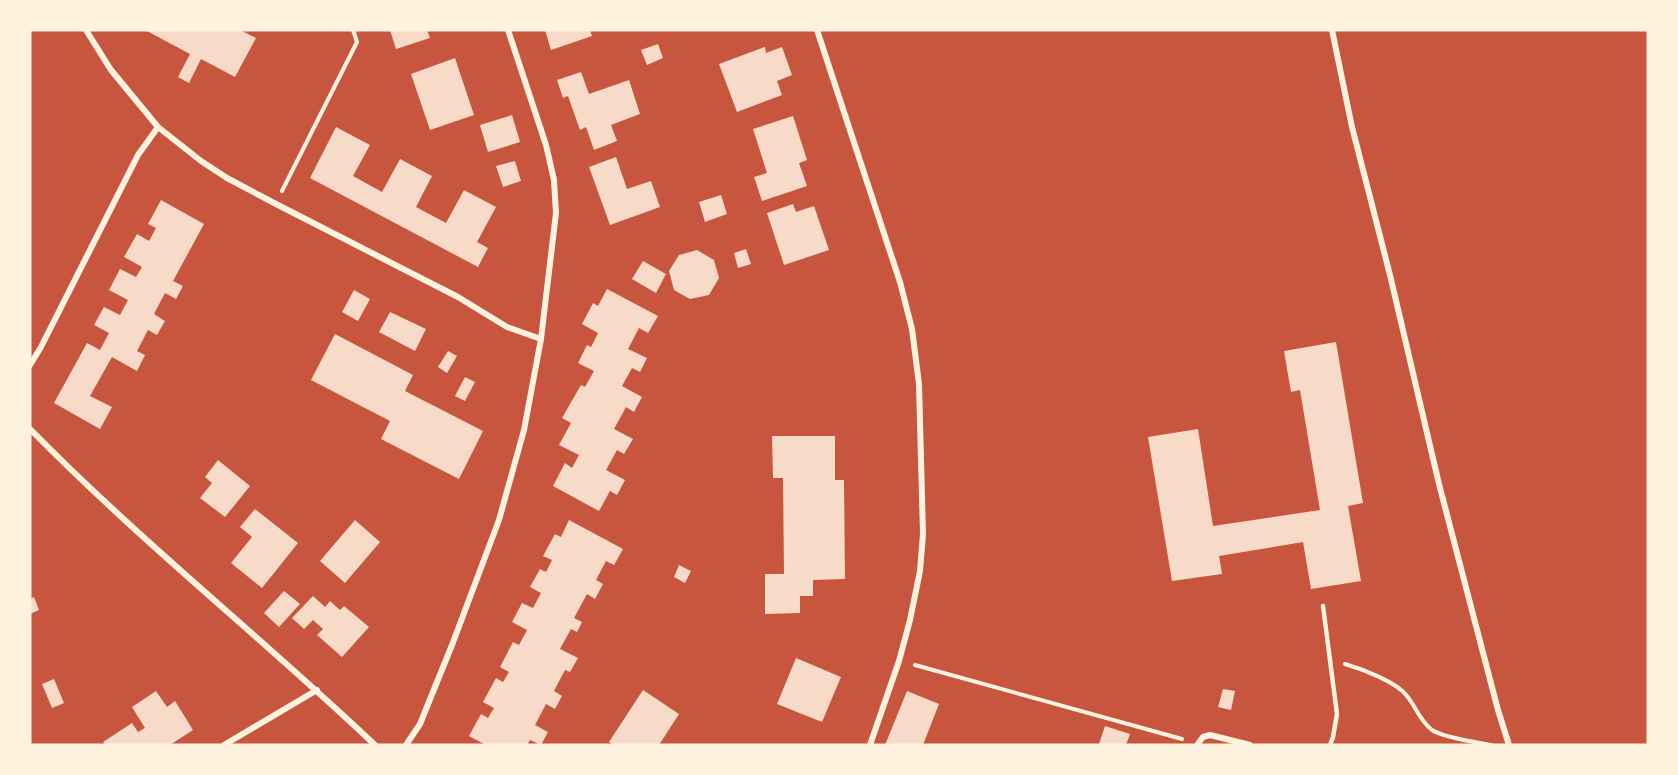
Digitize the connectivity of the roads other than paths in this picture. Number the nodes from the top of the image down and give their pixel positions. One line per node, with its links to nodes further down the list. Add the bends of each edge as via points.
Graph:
1 (86, 30): 5 (street, via 111,70)
2 (508, 30): 6 (street, via 554,180 556,213)
3 (817, 30): 14 (street, via 900,282 912,329 919,384 923,534 920,571 899,661)
4 (1332, 30): 18 (street, via 1439,484)
5 (158, 127): 6 (street, via 227,178 458,297 507,327); 7 (street, via 138,155)
6 (541, 339): 13 (street, via 524,430 499,520 420,724)
7 (30, 365)
8 (30, 429): 10 (street, via 76,476)
9 (1323, 606): 17 (lane, via 1337,714)
10 (317, 690): 11 (street); 12 (street)
11 (224, 745)
12 (375, 745)
13 (406, 745)
14 (870, 745)
15 (1197, 745): 16 (street, via 1210,735)
16 (1250, 745)
17 (1330, 745)
18 (1509, 745)

